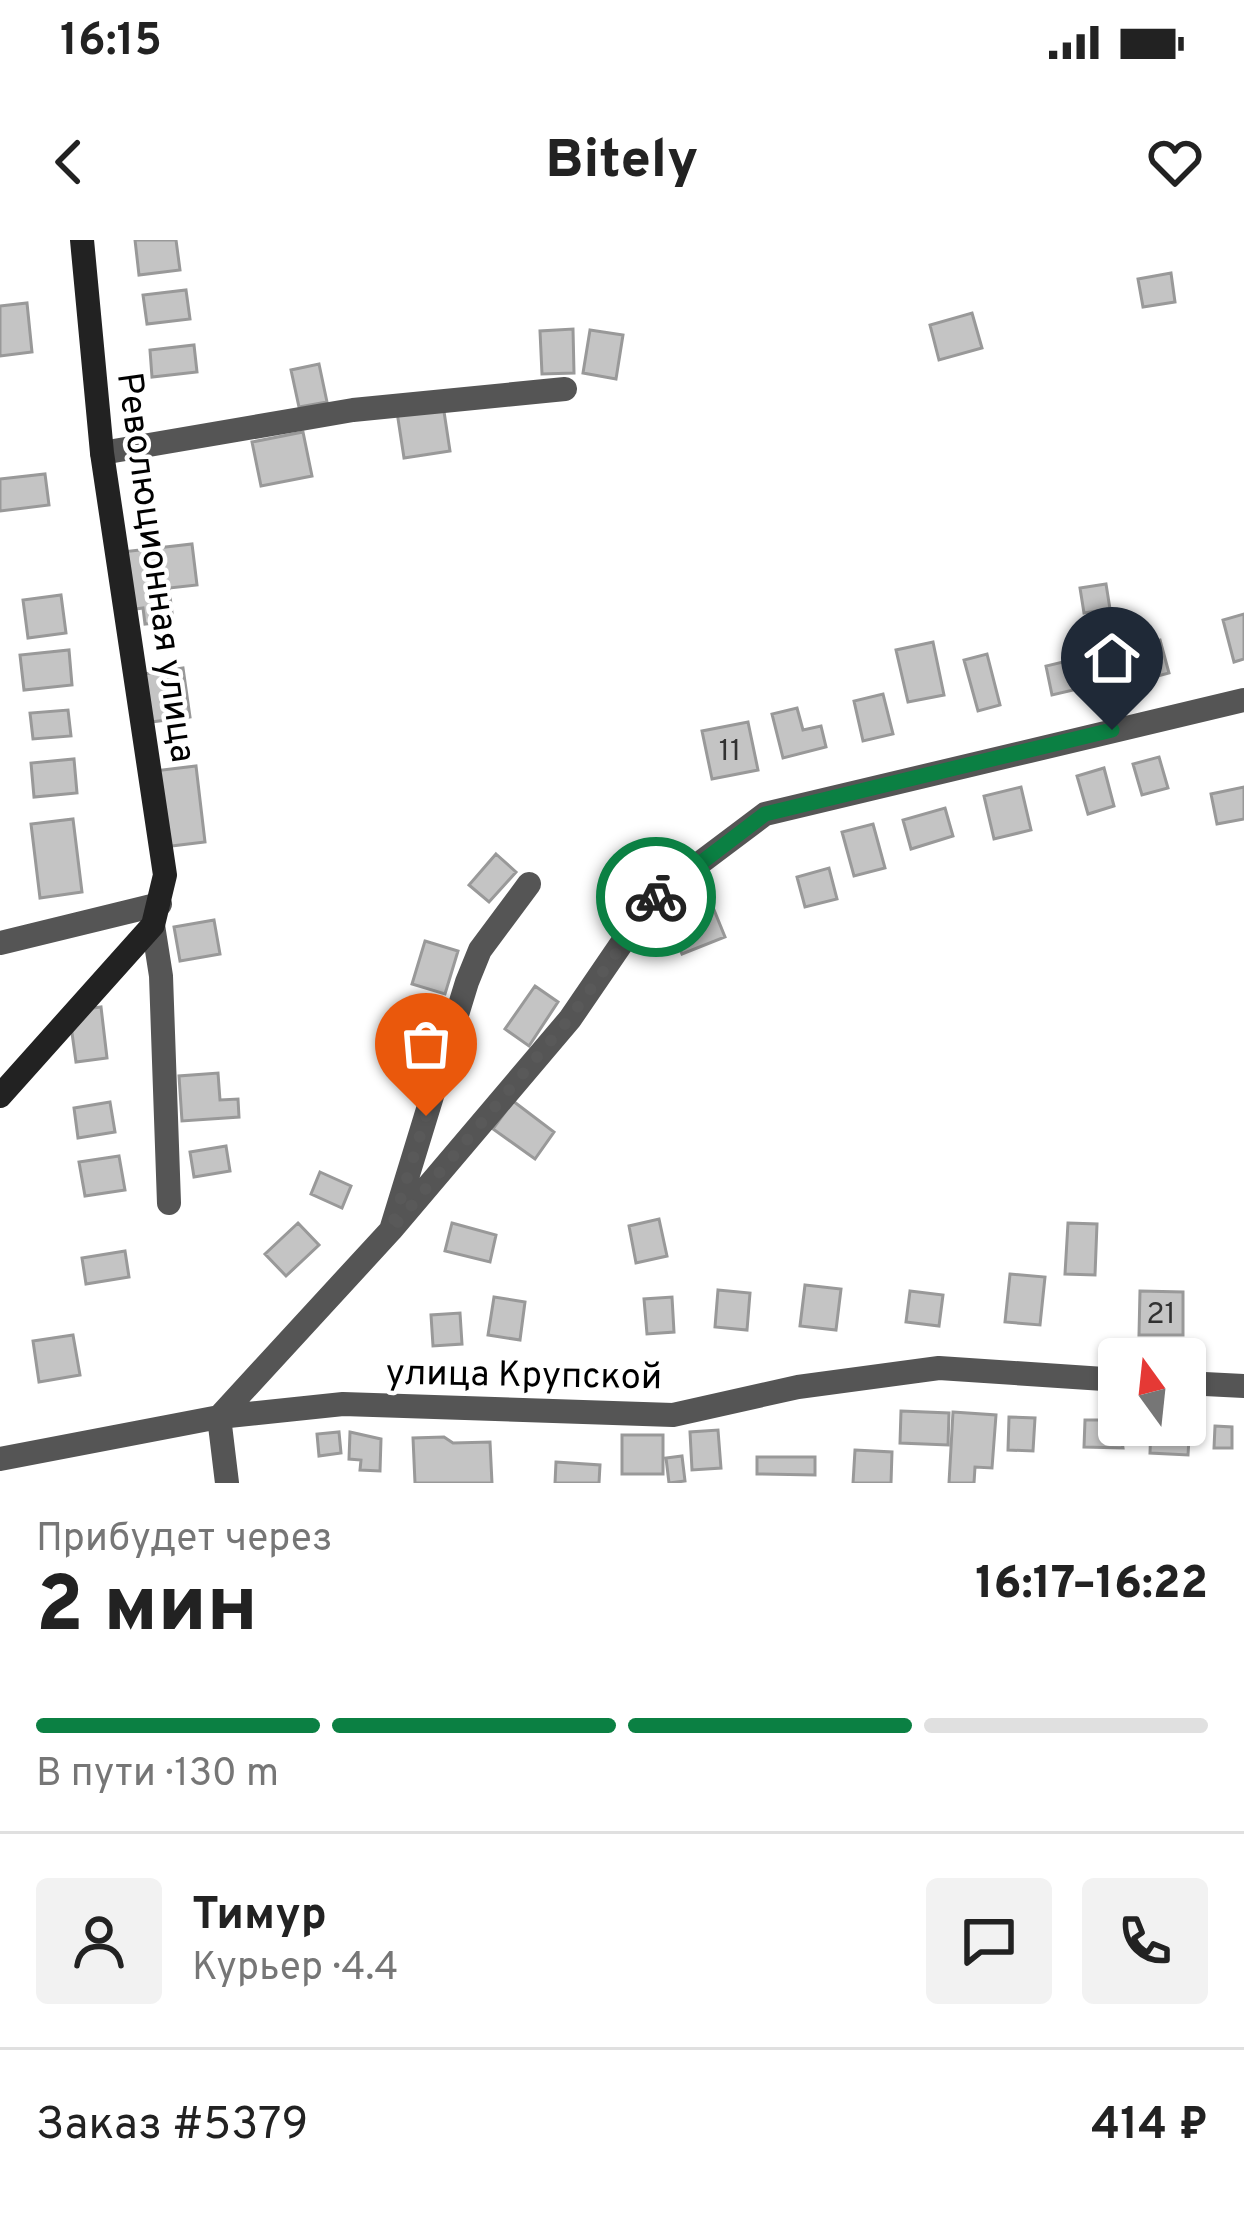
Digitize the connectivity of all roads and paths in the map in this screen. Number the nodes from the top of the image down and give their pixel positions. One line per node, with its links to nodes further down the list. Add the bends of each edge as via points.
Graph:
1 (82, 240): 3 (street, Революционная улица)
2 (565, 389): 3 (street, via 353,410)
3 (102, 453): 6 (street, Революционная улица, via 165,874)
4 (1244, 700): 10 (street, via 765,814 652,899 570,1018)
5 (529, 884): 10 (street, via 480,950 467,982)
6 (156, 915): 7 (street); 8 (street); 9 (street, Революционная улица)
7 (0, 943)
8 (0, 1096)
9 (169, 1203)
10 (391, 1230): 14 (street)
11 (1098, 1379): 14 (street, улица Крупской, via 939,1368 673,1415 343,1404)
12 (1206, 1384): 13 (street)
13 (1244, 1386)
14 (219, 1418): 15 (street, улица Крупской); 16 (street)
15 (0, 1460)
16 (227, 1483)

